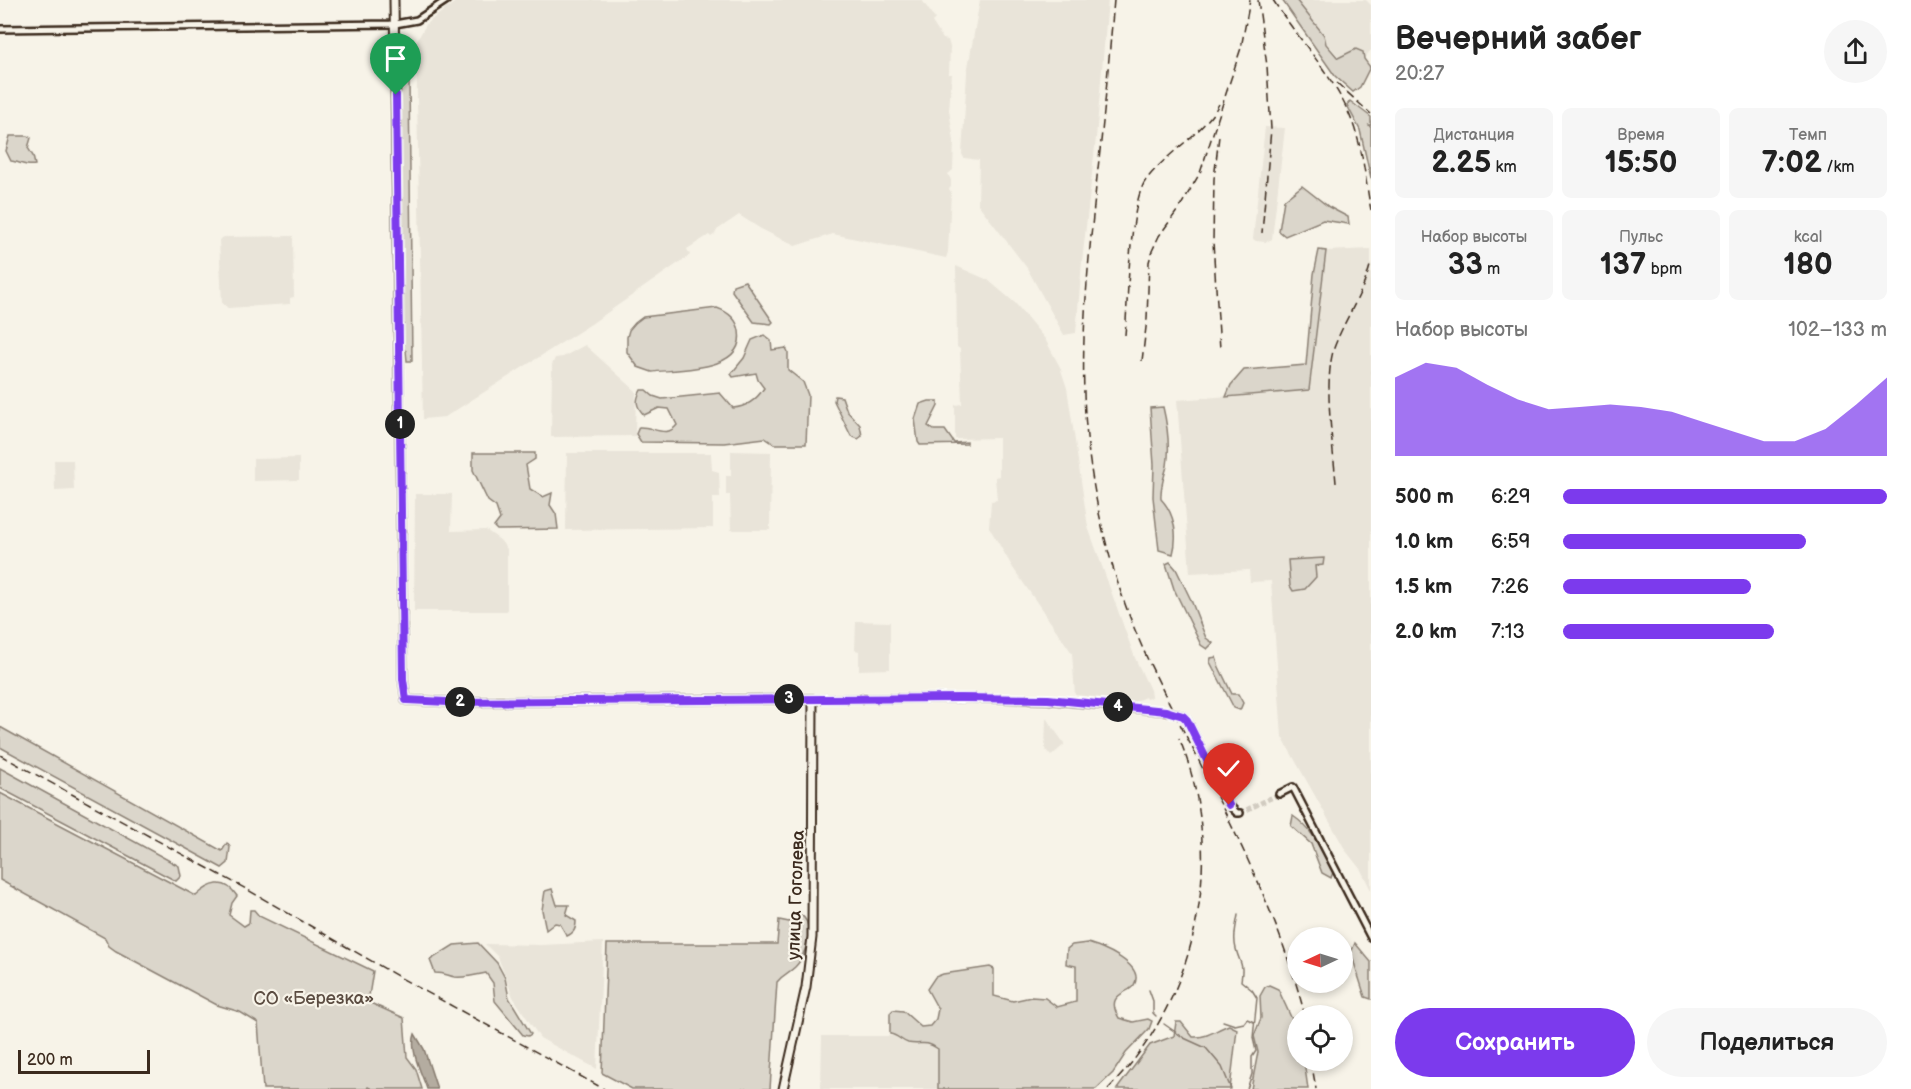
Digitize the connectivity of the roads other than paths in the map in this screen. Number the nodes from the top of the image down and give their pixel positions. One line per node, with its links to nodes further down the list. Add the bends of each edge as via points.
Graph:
1 (394, 0): 3 (main road)
2 (447, 0): 3 (street, via 417,20)
3 (395, 24): 4 (street); 5 (main road, via 406,700)
4 (0, 29)
5 (813, 699): 7 (street, via 1048,699 1166,711 1187,720 1229,805); 9 (main road, улица Гоголева, via 812,937 806,987)
6 (1279, 794): 8 (street, via 1293,787)
7 (1240, 813)
8 (1371, 938)
9 (783, 1089)

